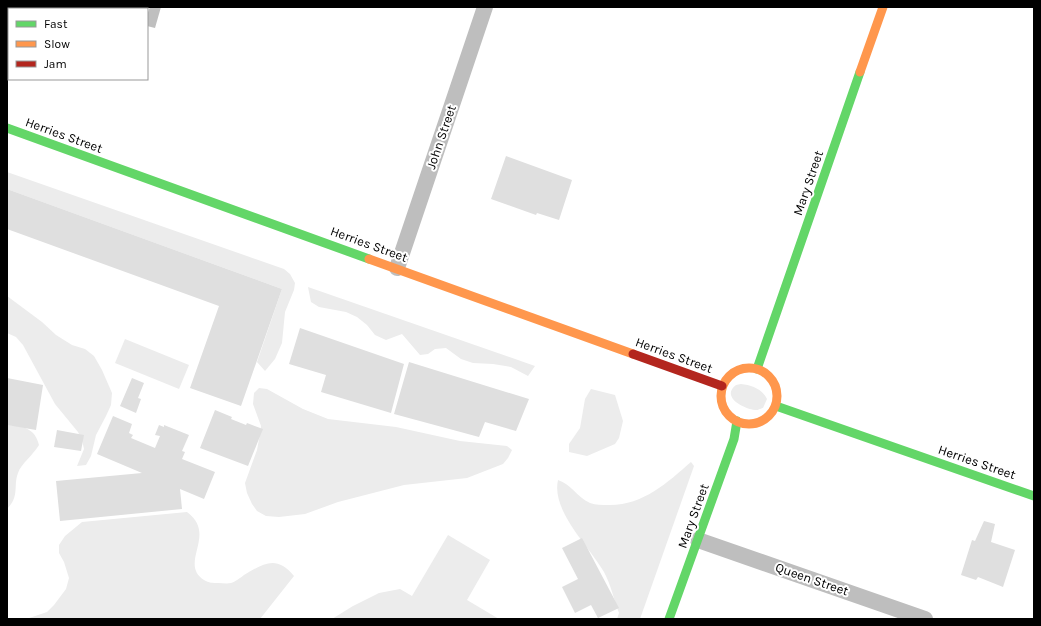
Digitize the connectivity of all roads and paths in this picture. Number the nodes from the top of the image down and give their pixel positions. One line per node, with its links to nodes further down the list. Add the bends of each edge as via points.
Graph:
1 (485, 7): 4 (street, John Street)
2 (883, 7): 5 (main road, Mary Street)
3 (7, 128): 4 (main road, Herries Street)
4 (397, 268): 6 (main road, Herries Street)
5 (757, 368): 6 (main road, via 740,369 732,373); 7 (main road, via 769,375 776,386)
6 (722, 386): 8 (main road, via 721,402 724,410 729,417)
7 (776, 406): 8 (main road, via 760,423 745,424); 9 (main road, Herries Street)
8 (737, 421): 10 (main road, Mary Street, via 734,439)
9 (1034, 496)
10 (698, 540): 11 (main road, Mary Street); 12 (street, Queen Street)
11 (669, 619)
12 (925, 619)

